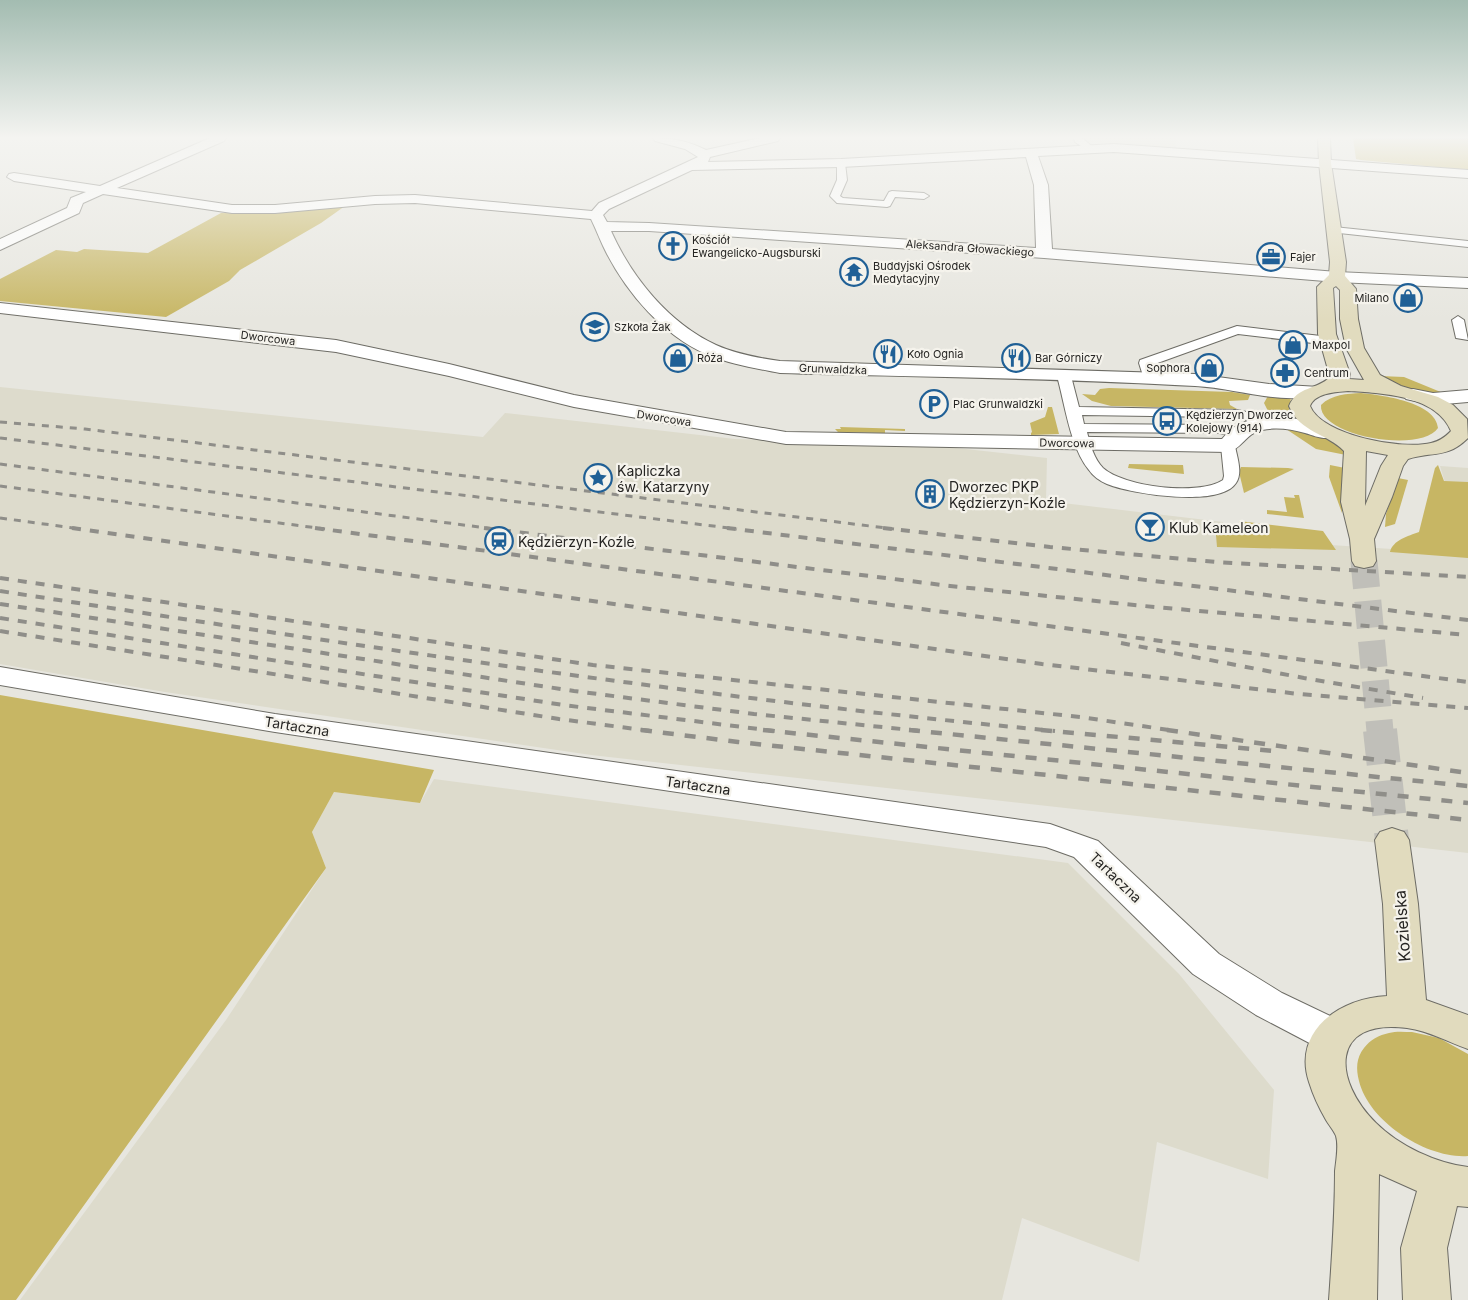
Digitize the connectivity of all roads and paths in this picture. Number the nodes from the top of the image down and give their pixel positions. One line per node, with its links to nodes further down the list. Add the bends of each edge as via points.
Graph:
1 (79, 199): 13 (street, via 74,210)
2 (164, 199): 3 (street, Aleksandra Głowackiego, via 232,209 275,209)
3 (399, 199)
4 (421, 199): 10 (street, Aleksandra Głowackiego)
5 (619, 199): 10 (street, via 604,206)
6 (838, 199): 7 (lane, via 887,204)
7 (890, 199)
8 (1042, 199): 14 (street)
9 (1330, 199): 11 (main road)
10 (599, 220): 14 (street, Aleksandra Głowackiego, via 649,227); 21 (street, Grunwaldzka, via 617,258 652,306 690,338 720,353 747,362 780,367)
11 (1334, 230): 12 (lane); 15 (main road, via 1338,262)
12 (1468, 244)
13 (0, 245)
14 (1044, 253): 15 (street, Aleksandra Głowackiego)
15 (1336, 277): 16 (street, Aleksandra Głowackiego); 20 (main road, via 1325,287); 25 (main road, via 1348,289 1351,334 1368,372 1373,379)
16 (1468, 283)
17 (0, 308): 30 (street, Dworcowa, via 336,346 574,401 786,438 1034,443)
18 (1458, 320): 19 (lane, via 1460,335)
19 (1468, 336)
20 (1329, 341): 22 (lane, via 1237,330 1145,363); 23 (main road, via 1340,374)
21 (1064, 376): 22 (street, Grunwaldzka); 27 (lane)
22 (1151, 379): 24 (street, Grunwaldzka, via 1212,381 1281,392)
23 (1332, 386): 24 (main road); 25 (main road, via 1364,386)
24 (1312, 391): 31 (main road, via 1304,396 1301,410 1306,418)
25 (1405, 393): 26 (street, via 1433,398); 28 (main road)
26 (1468, 396)
27 (1074, 411): 29 (lane, via 1221,413); 30 (lane)
28 (1461, 414): 33 (main road)
29 (1279, 423): 31 (street, Dworcowa, via 1303,425); 32 (street, Dworcowa, via 1257,425)
30 (1081, 436): 32 (street, Dworcowa); 32 (lane, via 1094,467 1111,480 1194,493 1228,485)
31 (1336, 436): 34 (main road, via 1381,448); 34 (main road, via 1355,450 1353,502 1363,550 1392,466 1400,454)
32 (1234, 439)
33 (1463, 440): 34 (main road, via 1444,447)
34 (1409, 451)
35 (0, 676): 39 (street, Tartaczna, via 275,724 1050,836 1086,849 1206,964 1269,1004)
36 (1392, 840): 37 (main road, Kozielska, via 1404,946)
37 (1406, 1012): 38 (main road, via 1439,1020); 39 (main road, via 1362,1015 1345,1024)
38 (1468, 1033)
39 (1333, 1036): 40 (main road, via 1326,1052 1326,1073 1333,1094)
40 (1357, 1133): 41 (main road, via 1396,1162); 42 (main road)
41 (1455, 1184): 43 (main road, via 1424,1248)
42 (1353, 1300)
43 (1427, 1300)

